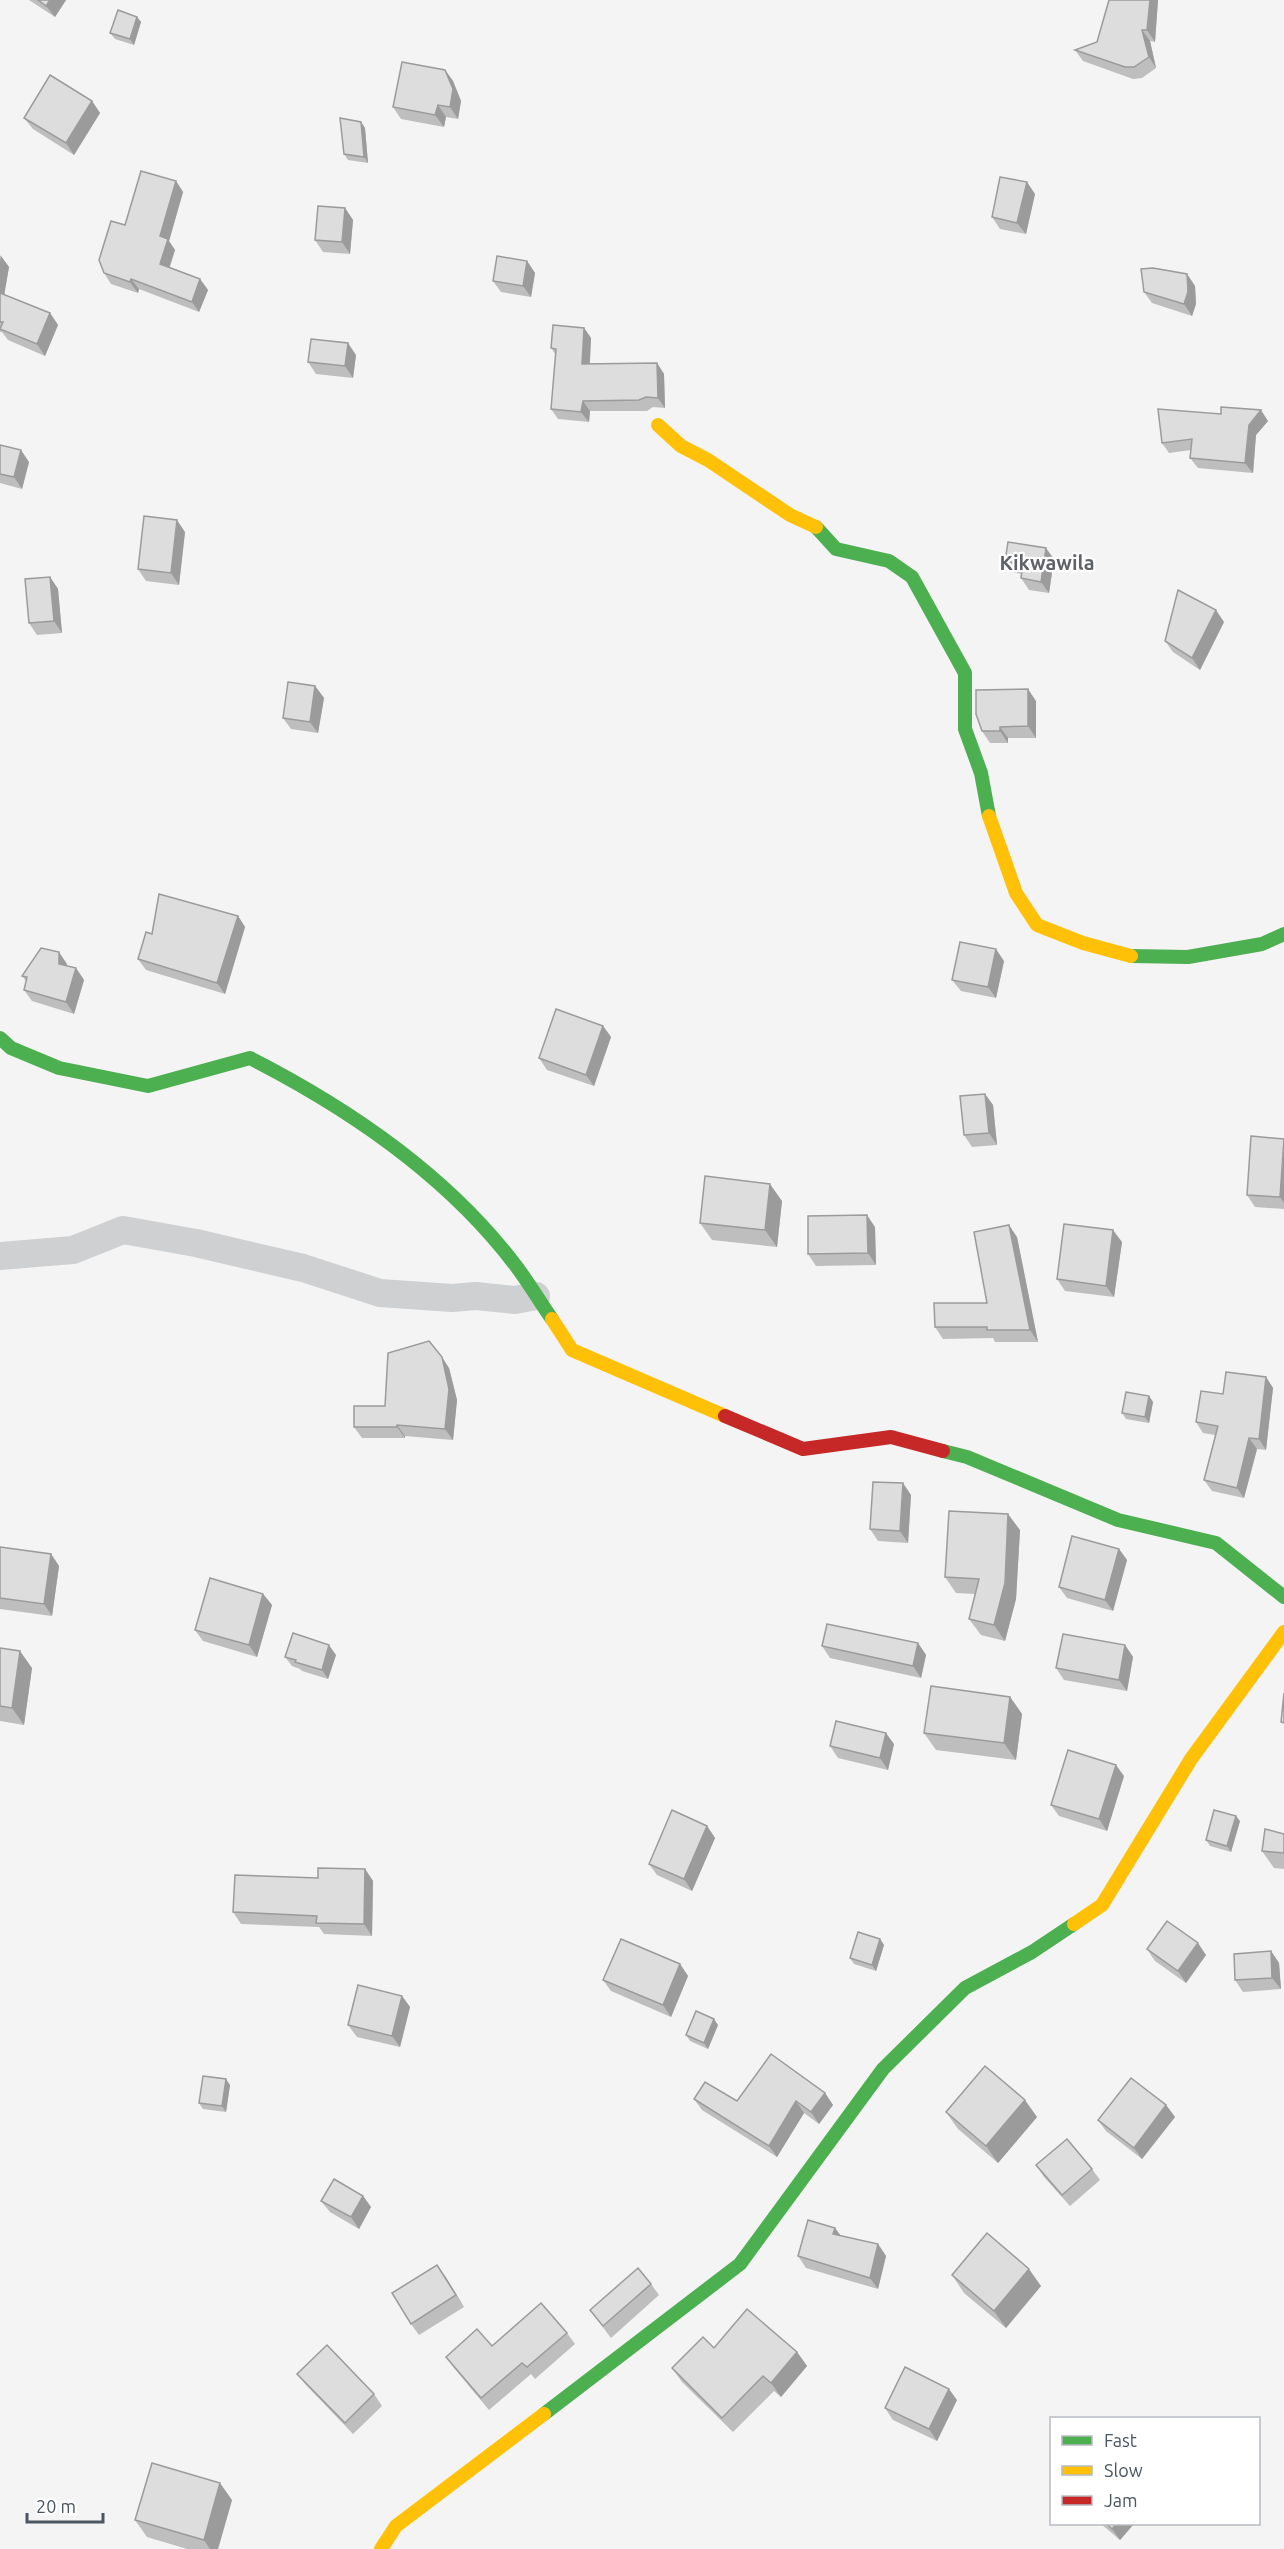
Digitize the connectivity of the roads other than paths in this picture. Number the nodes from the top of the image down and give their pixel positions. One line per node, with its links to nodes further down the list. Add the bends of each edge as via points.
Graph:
1 (658, 425): 2 (street, via 681,446 819,529 836,549 889,561 912,577 965,673 965,729 981,773 989,818 1016,893 1037,925 1136,957 1188,957 1262,944)
2 (1284, 934)
3 (0, 1038): 5 (street, via 11,1048 59,1068 148,1086 250,1058 295,1081 380,1136 451,1193 516,1265)
4 (0, 1256): 5 (street, via 73,1250 123,1230 303,1268 381,1293 515,1300)
5 (536, 1296): 6 (street, via 572,1350 803,1449 891,1437 967,1457 1118,1520 1216,1543)
6 (1284, 1597)
7 (1284, 1632): 8 (street, via 1191,1759 1102,1905 1032,1952 965,1988 883,2069 740,2264 396,2526)
8 (381, 2549)

